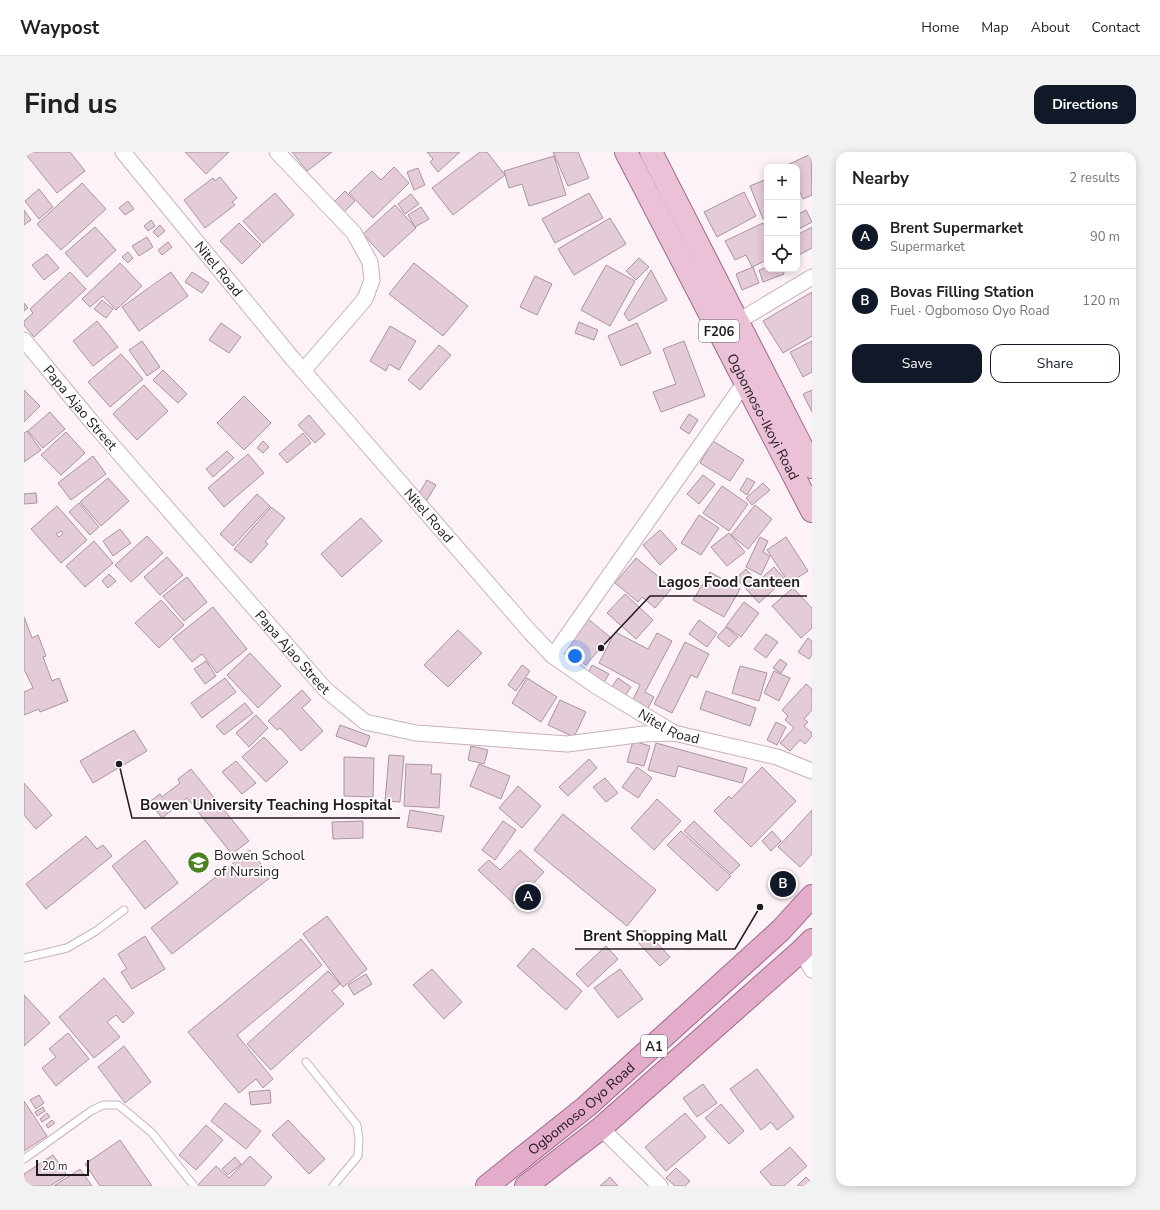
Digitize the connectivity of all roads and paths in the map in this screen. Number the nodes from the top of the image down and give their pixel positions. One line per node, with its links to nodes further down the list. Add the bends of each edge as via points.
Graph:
1 (123, 152): 8 (street, Nitel Road)
2 (277, 152): 8 (street, via 354,233 370,262 372,280 365,299)
3 (626, 152): 9 (main road, Ogbomoso-Ikoyi Road / F206)
4 (651, 152): 6 (main road, Ogbomoso-Ikoyi Road / F206)
5 (812, 277): 6 (street)
6 (737, 322): 10 (main road, Ogbomoso-Ikoyi Road / F206)
7 (24, 340): 13 (street, Papa Ajao Street, via 91,421 325,689 366,722 416,733 567,744 644,734)
8 (304, 371): 12 (street, Nitel Road, via 531,633)
9 (745, 382): 11 (main road, Ogbomoso-Ikoyi Road / F206); 12 (street)
10 (812, 467)
11 (812, 511)
12 (554, 656): 13 (street, Nitel Road, via 596,686)
13 (674, 733): 14 (street, Nitel Road, via 777,757)
14 (812, 771)
15 (812, 896): 25 (highway, Ogbomoso Oyo Road / A1, via 781,930 586,1106)
16 (124, 910): 18 (lane, via 67,948)
17 (807, 945): 19 (street); 21 (highway, Ogbomoso Oyo Road / A1)
18 (24, 958)
19 (812, 970)
20 (306, 1062): 24 (lane, via 357,1125 358,1156)
21 (601, 1128): 26 (highway, Ogbomoso Oyo Road / A1); 27 (street)
22 (24, 1159): 23 (lane, via 92,1111 103,1105 118,1106 152,1133)
23 (194, 1186)
24 (333, 1186)
25 (487, 1186)
26 (526, 1186)
27 (660, 1186)

